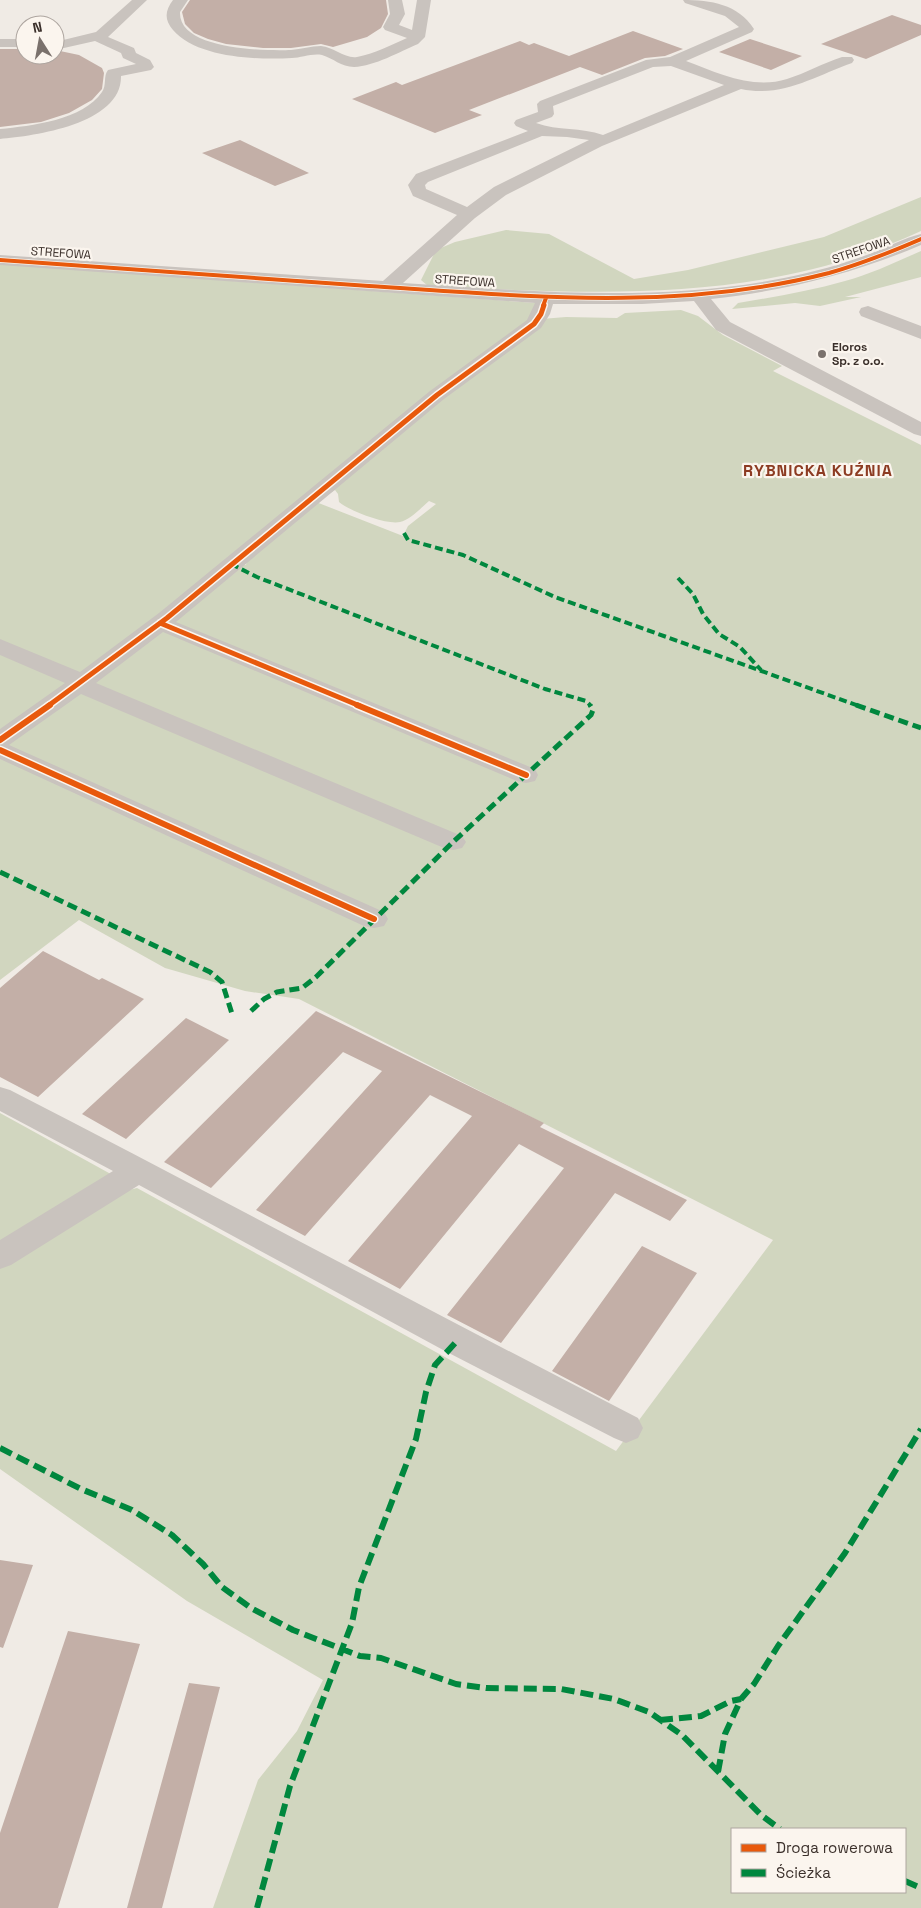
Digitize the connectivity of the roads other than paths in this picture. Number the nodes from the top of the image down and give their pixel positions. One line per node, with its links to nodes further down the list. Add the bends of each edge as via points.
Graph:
1 (395, 0): 7 (street, via 398,16 390,27)
2 (424, 0): 7 (street)
3 (690, 0): 12 (street, via 736,16 744,21 747,29)
4 (147, 2): 5 (street); 6 (street)
5 (177, 4): 7 (street, via 172,15 181,32 224,49 245,52 323,51 354,63)
6 (101, 35): 10 (street); 15 (street, via 101,39 145,62 146,67 112,73 110,93 95,107 72,119)
7 (418, 37)
8 (15, 43): 9 (street)
9 (0, 44)
10 (65, 44)
11 (848, 60): 13 (street, via 791,83)
12 (673, 61): 13 (street); 14 (street, via 651,64 545,104 546,114 522,123)
13 (738, 85): 16 (street)
14 (542, 131): 16 (street, via 586,134); 17 (street, via 422,178 416,185 418,192)
15 (0, 134)
16 (603, 140): 17 (street, via 500,191)
17 (469, 214): 20 (street)
18 (921, 239): 21 (street, STREFOWA, via 810,278)
19 (0, 260): 20 (street, STREFOWA)
20 (387, 287): 22 (street, STREFOWA)
21 (699, 296): 22 (street, STREFOWA, via 618,300); 25 (street, via 723,326)
22 (546, 298): 26 (street, via 534,324 437,395)
23 (868, 312): 24 (street)
24 (921, 333)
25 (921, 430)
26 (160, 623): 28 (street); 31 (street)
27 (0, 646): 28 (street)
28 (81, 683): 29 (street); 32 (street)
29 (0, 740)
30 (0, 750): 33 (street)
31 (526, 775)
32 (453, 842)
33 (374, 920)
34 (0, 1098): 35 (street)
35 (138, 1170): 36 (street); 37 (street)
36 (0, 1256)
37 (626, 1428)

